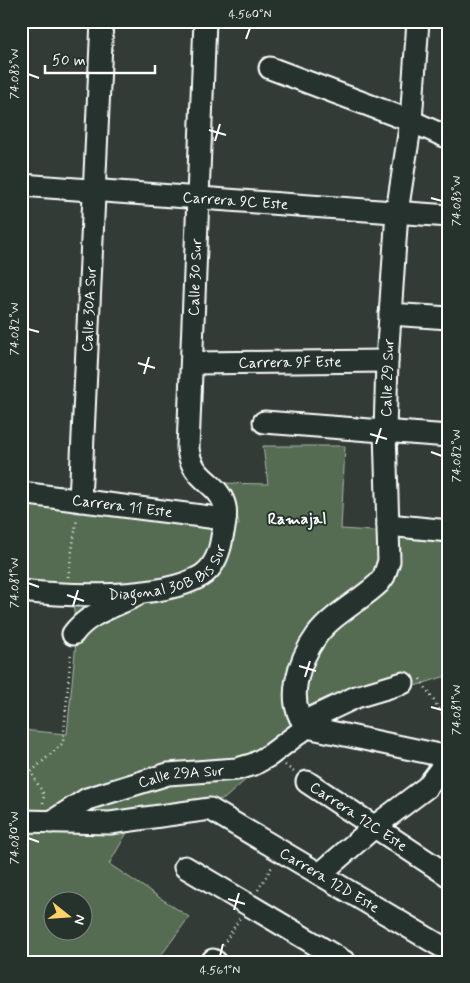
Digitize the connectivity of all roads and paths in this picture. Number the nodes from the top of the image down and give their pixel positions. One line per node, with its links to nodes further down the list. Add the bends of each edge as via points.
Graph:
1 (102, 21): 8 (street, Calle 30A Sur)
2 (205, 21): 9 (street, Calle 30 Sur)
3 (418, 21): 5 (street, Calle 29 Sur)
4 (270, 68): 5 (street)
5 (411, 121): 6 (street); 10 (street, Calle 29 Sur)
6 (449, 138)
7 (21, 185): 8 (street, Carrera 9C Este)
8 (94, 190): 9 (street, Carrera 9C Este); 20 (street, Calle 30A Sur)
9 (198, 198): 10 (street, Carrera 9C Este); 15 (street, Calle 30 Sur)
10 (397, 212): 11 (street, Carrera 9C Este); 12 (street, Calle 29 Sur)
11 (449, 216)
12 (390, 314): 13 (street); 14 (street, Calle 29 Sur)
13 (449, 318)
14 (387, 361): 15 (street, Carrera 9F Este); 17 (street, Calle 29 Sur)
15 (192, 363): 21 (street, Calle 30 Sur, via 189,458 200,477 221,498)
16 (264, 422): 17 (street)
17 (385, 432): 18 (street); 22 (street, Calle 29 Sur)
18 (449, 436)
19 (21, 494): 20 (street, Carrera 11 Este)
20 (80, 501): 21 (street, Carrera 11 Este); 26 (path)
21 (225, 519): 25 (street, Diagonal 30B Bis Sur, via 217,556 201,576)
22 (388, 525): 23 (street); 30 (street, Calle 29 Sur, via 389,561 384,576 318,635 306,658 294,696 295,709)
23 (449, 531)
24 (21, 591): 26 (street, Diagonal 30B Bis Sur)
25 (147, 591): 26 (street, Diagonal 30B Bis Sur); 27 (street, via 91,617)
26 (65, 596)
27 (73, 634): 34 (path, via 63,743 31,772 44,795)
28 (410, 678): 29 (path); 30 (street, Calle 29A Sur, via 356,697)
29 (449, 724)
30 (305, 725): 31 (street, Calle 29A Sur); 32 (street)
31 (270, 755): 33 (path, Carrera 12C Este); 34 (street, Calle 29A Sur, via 237,769 168,774 87,799)
32 (449, 758): 35 (street, via 427,787)
33 (307, 782): 35 (street, Carrera 12C Este)
34 (38, 822): 37 (street, Carrera 12D Este, via 110,824 210,809)
35 (374, 827): 37 (street); 38 (street, Carrera 12C Este)
36 (185, 867): 40 (street)
37 (320, 874): 39 (street, Carrera 12D Este)
38 (449, 876)
39 (449, 951)
40 (345, 962)

